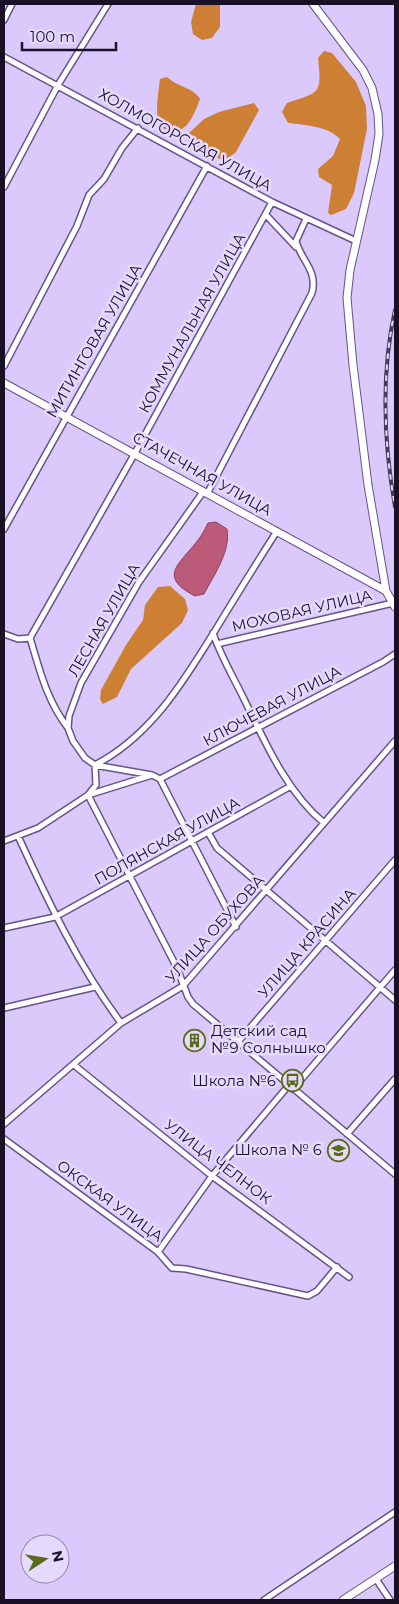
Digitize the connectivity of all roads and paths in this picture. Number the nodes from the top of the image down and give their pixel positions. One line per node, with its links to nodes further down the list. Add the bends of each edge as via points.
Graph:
1 (12, 4): 4 (street)
2 (108, 4): 6 (street)
3 (313, 4): 13 (street, via 363,70 372,88 378,114 375,160)
4 (4, 20)
5 (4, 57): 6 (street, ХОЛМОГОРСКАЯ УЛИЦА)
6 (58, 86): 7 (street, ХОЛМОГОРСКАЯ УЛИЦА); 9 (street)
7 (138, 128): 8 (street, ХОЛМОГОРСКАЯ УЛИЦА); 15 (street, via 89,196 77,226)
8 (207, 166): 10 (street, ХОЛМОГОРСКАЯ УЛИЦА); 17 (street, МИТИНГОВАЯ УЛИЦА)
9 (4, 187)
10 (272, 202): 11 (street, КОММУНАЛЬНАЯ УЛИЦА); 12 (street, ХОЛМОГОРСКАЯ УЛИЦА)
11 (266, 215): 14 (street, ЛЕСНАЯ УЛИЦА); 18 (street, КОММУНАЛЬНАЯ УЛИЦА)
12 (306, 219): 13 (street, ХОЛМОГОРСКАЯ УЛИЦА); 14 (street, via 296,241)
13 (356, 241): 22 (street, via 347,298 349,326 368,485)
14 (298, 249): 19 (street, ЛЕСНАЯ УЛИЦА, via 312,270 312,293)
15 (4, 366)
16 (4, 383): 17 (street, СТАЧЕЧНАЯ УЛИЦА)
17 (67, 417): 18 (street, СТАЧЕЧНАЯ УЛИЦА); 20 (street, МИТИНГОВАЯ УЛИЦА)
18 (135, 453): 19 (street, СТАЧЕЧНАЯ УЛИЦА); 26 (street, КОММУНАЛЬНАЯ УЛИЦА)
19 (205, 493): 21 (street, СТАЧЕЧНАЯ УЛИЦА); 30 (street, ЛЕСНАЯ УЛИЦА, via 139,582 86,674 69,716)
20 (4, 529)
21 (276, 531): 22 (street, СТАЧЕЧНАЯ УЛИЦА); 24 (street)
22 (386, 591): 23 (street)
23 (394, 605): 27 (street, МОХОВАЯ УЛИЦА)
24 (213, 633): 27 (street); 32 (street, via 180,686 149,724 122,749)
25 (4, 634): 26 (street)
26 (30, 638): 30 (street, via 47,693)
27 (217, 644): 29 (street)
28 (395, 654): 29 (street, КЛЮЧЕВАЯ УЛИЦА)
29 (258, 727): 34 (street, КЛЮЧЕВАЯ УЛИЦА); 35 (street)
30 (68, 728): 32 (street, via 85,758)
31 (395, 740): 37 (street, УЛИЦА ОБУХОВА)
32 (95, 765): 33 (street); 36 (street, via 96,785)
33 (152, 775): 34 (street); 36 (street)
34 (160, 779): 41 (street)
35 (291, 786): 37 (street, via 314,815); 38 (street, ПОЛЯНСКАЯ УЛИЦА)
36 (88, 795): 39 (street, via 38,828); 43 (street)
37 (324, 822): 44 (street, УЛИЦА ОБУХОВА)
38 (208, 832): 41 (street, ПОЛЯНСКАЯ УЛИЦА); 44 (street, via 217,848)
39 (18, 836): 40 (street); 45 (street)
40 (4, 841)
41 (191, 841): 43 (street, ПОЛЯНСКАЯ УЛИЦА); 47 (street)
42 (395, 860): 48 (street, УЛИЦА КРАСИНА)
43 (129, 876): 45 (street, ПОЛЯНСКАЯ УЛИЦА); 50 (street, via 177,968)
44 (267, 890): 47 (street, УЛИЦА ОБУХОВА); 48 (street)
45 (55, 917): 46 (street, ПОЛЯНСКАЯ УЛИЦА); 51 (street)
46 (4, 928)
47 (236, 928): 50 (street, УЛИЦА ОБУХОВА)
48 (325, 940): 52 (street); 56 (street, УЛИЦА КРАСИНА)
49 (395, 970): 52 (street)
50 (183, 986): 55 (street, УЛИЦА ОБУХОВА); 56 (street, via 193,1004)
51 (94, 987): 54 (street); 55 (street)
52 (380, 988): 53 (street); 60 (street)
53 (395, 1000)
54 (4, 1008)
55 (121, 1023): 57 (street, УЛИЦА ОБУХОВА)
56 (237, 1043): 59 (street)
57 (74, 1065): 61 (street, УЛИЦА ОБУХОВА); 65 (street, УЛИЦА ЧЕЛНОК)
58 (395, 1079): 62 (street)
59 (288, 1085): 60 (street); 65 (street)
60 (294, 1089): 62 (street)
61 (4, 1124)
62 (348, 1134): 64 (street)
63 (4, 1139): 66 (street, ОКСКАЯ УЛИЦА)
64 (395, 1174)
65 (212, 1176): 66 (street); 67 (street, УЛИЦА ЧЕЛНОК)
66 (158, 1252): 67 (street, ОКСКАЯ УЛИЦА, via 172,1268 308,1296 317,1291)
67 (337, 1267): 68 (street, УЛИЦА ЧЕЛНОК)
68 (349, 1277)
69 (395, 1512): 72 (street)
70 (395, 1566): 71 (street)
71 (376, 1579): 73 (street); 74 (street)
72 (264, 1600)
73 (343, 1600)
74 (390, 1600)

